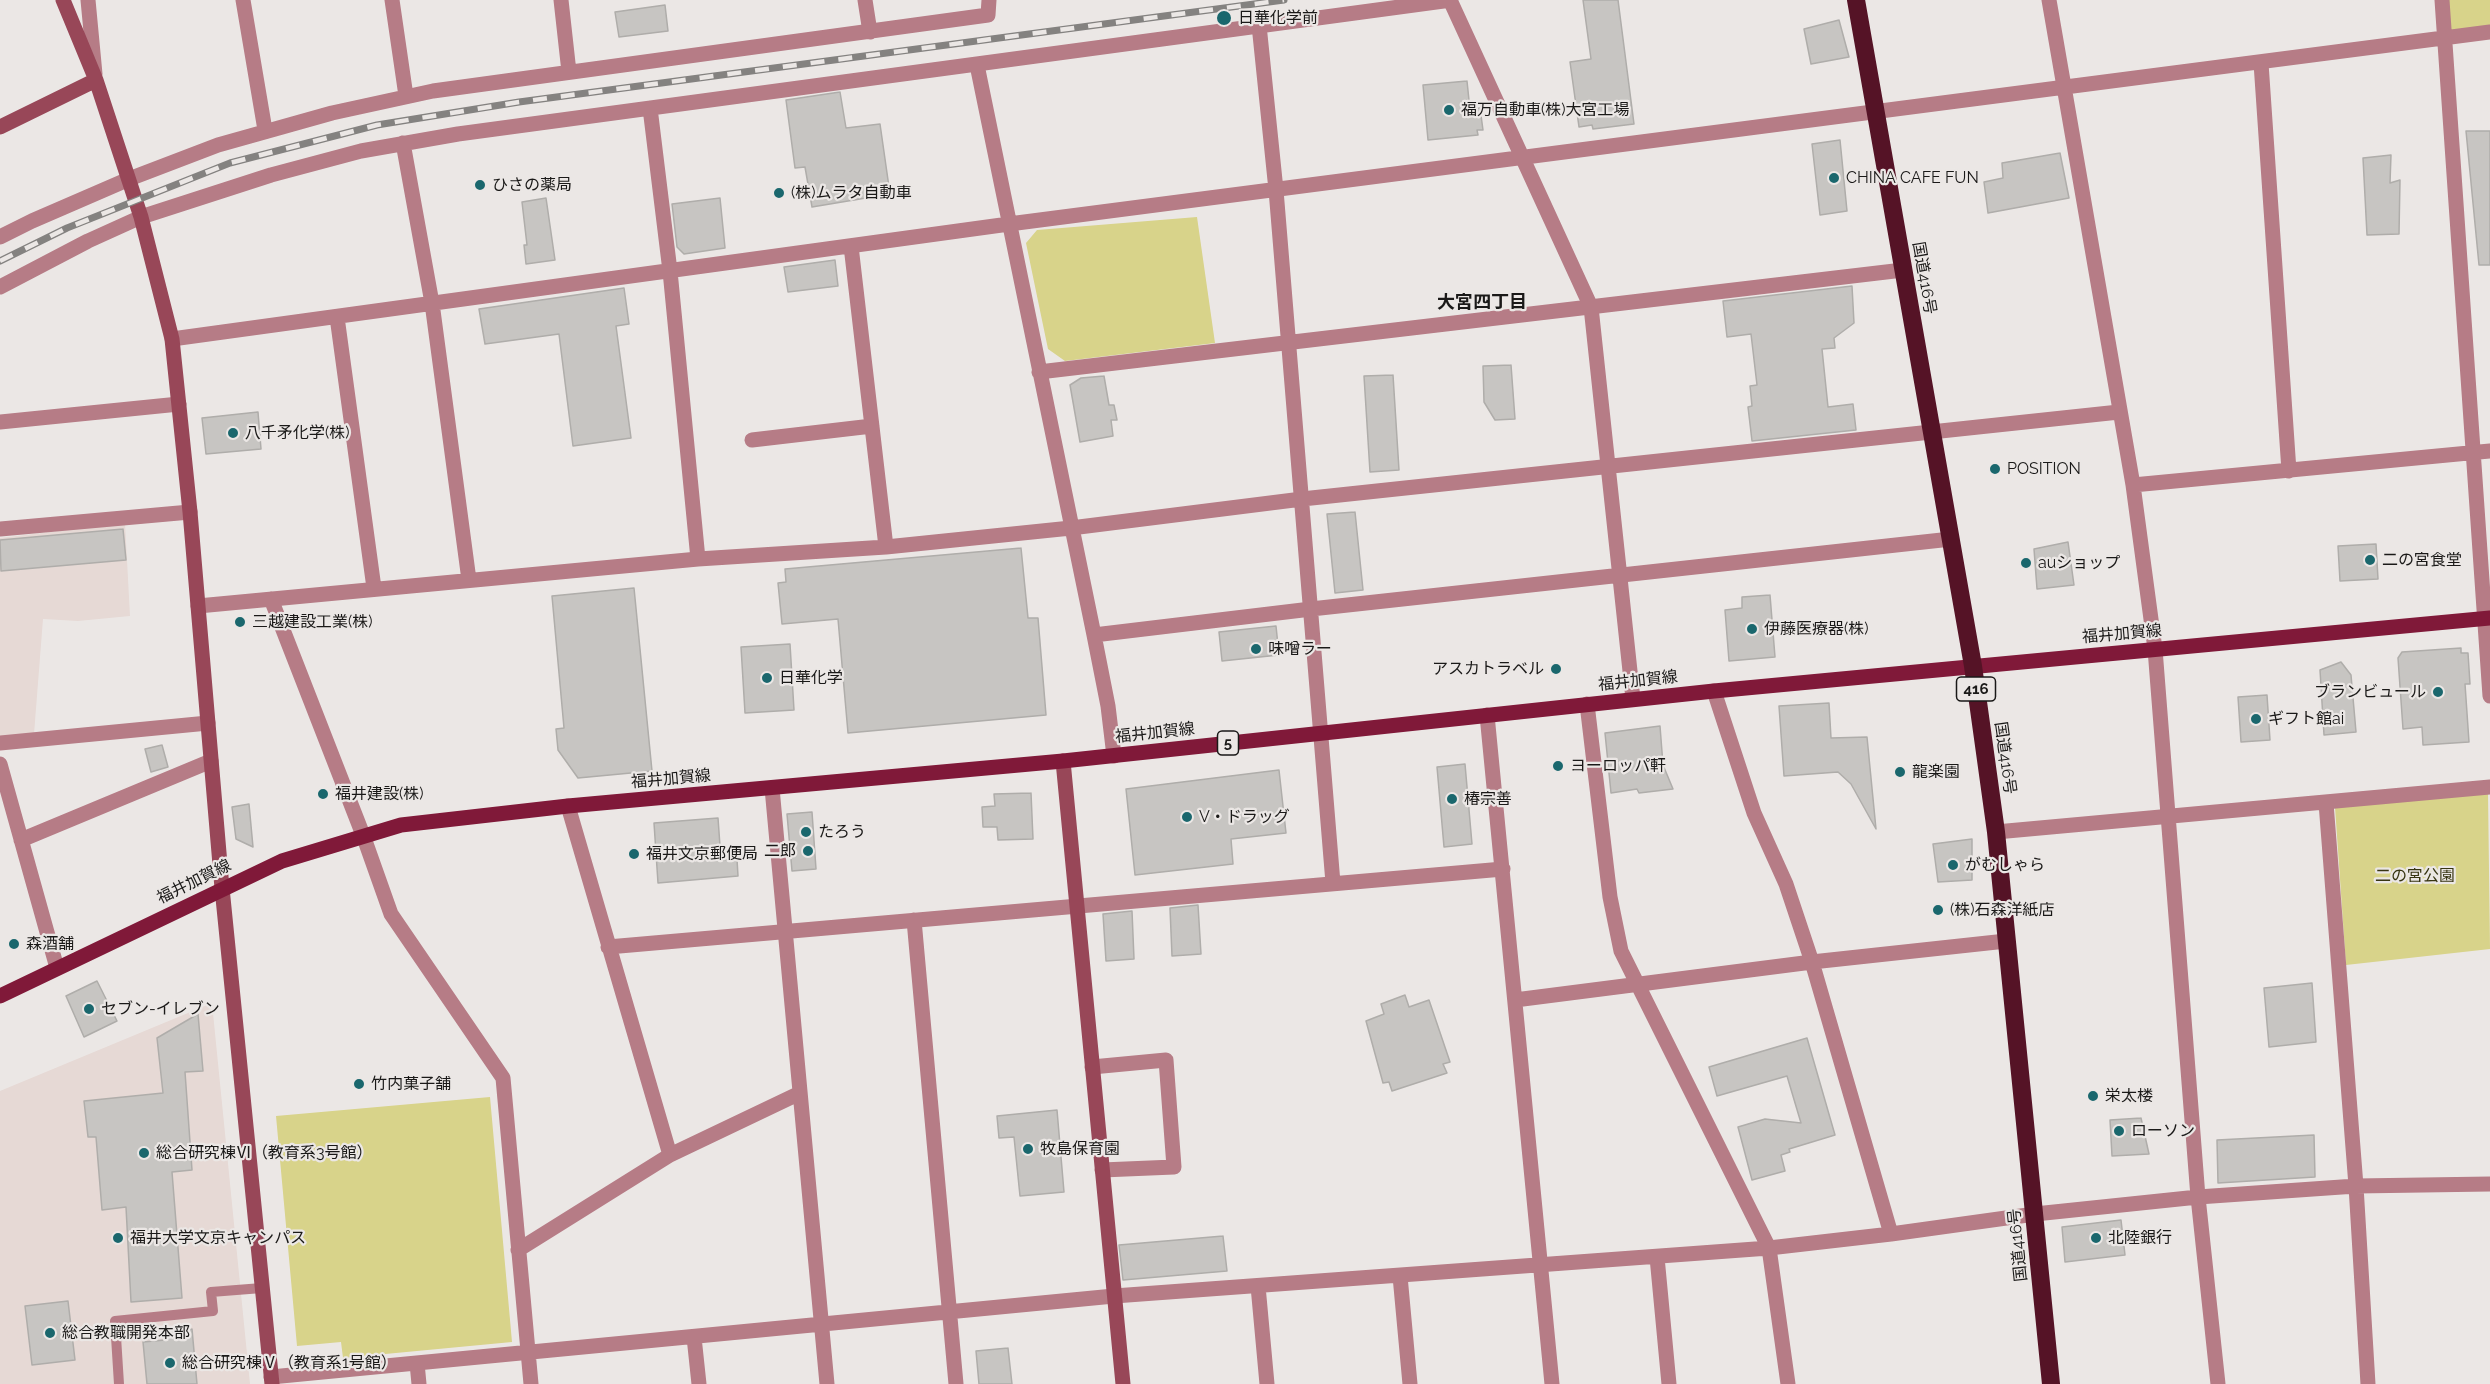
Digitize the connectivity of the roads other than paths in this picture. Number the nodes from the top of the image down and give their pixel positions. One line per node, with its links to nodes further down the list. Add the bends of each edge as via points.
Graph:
1 (63, 0): 19 (street)
2 (88, 0): 19 (street)
3 (243, 0): 25 (street)
4 (392, 0): 21 (street)
5 (561, 0): 18 (street)
6 (865, 0): 13 (street)
7 (989, 0): 13 (street, via 988,15)
8 (1450, 0): 12 (street); 27 (street)
9 (1857, 0): 23 (highway, 国道416号 / 416)
10 (2049, 0): 20 (street)
11 (2442, 0): 15 (street)
12 (1259, 25): 17 (street); 29 (street)
13 (870, 32): 18 (street)
14 (2490, 32): 15 (street)
15 (2445, 38): 16 (street); 50 (street)
16 (2261, 63): 20 (street); 52 (street)
17 (977, 65): 22 (street); 31 (street)
18 (569, 72): 21 (street)
19 (96, 80): 24 (street); 28 (street)
20 (2063, 87): 23 (street); 44 (street)
21 (406, 96): 25 (street)
22 (650, 108): 26 (street); 35 (street)
23 (1876, 112): 27 (street); 34 (highway, 国道416号 / 416)
24 (0, 127)
25 (265, 130): 28 (street)
26 (403, 143): 30 (street, via 271,174); 37 (street)
27 (1522, 158): 29 (street); 38 (street)
28 (129, 179): 30 (street); 32 (street)
29 (1276, 190): 31 (street); 41 (street)
30 (141, 218): 36 (street); 40 (street)
31 (1009, 224): 33 (street); 42 (street)
32 (0, 237)
33 (851, 246): 35 (street); 46 (street)
34 (1903, 270): 38 (street); 47 (highway, 国道416号 / 416)
35 (670, 271): 37 (street); 60 (street)
36 (0, 287)
37 (432, 303): 39 (street); 62 (street)
38 (1591, 307): 41 (street); 51 (street)
39 (337, 316): 40 (street); 63 (street)
40 (172, 339): 43 (street)
41 (1288, 342): 42 (street); 54 (street)
42 (1039, 372): 56 (street)
43 (179, 404): 45 (street); 55 (street)
44 (2119, 412): 47 (street); 53 (street)
45 (0, 422)
46 (872, 426): 48 (street); 59 (street)
47 (1931, 433): 51 (street); 58 (highway, 国道416号 / 416)
48 (752, 440)
49 (2490, 451): 50 (street)
50 (2472, 452): 52 (street); 67 (street)
51 (1608, 467): 54 (street); 61 (street)
52 (2289, 471): 53 (street)
53 (2133, 484): 69 (street)
54 (1302, 499): 56 (street); 66 (street)
55 (190, 512): 57 (street); 65 (street)
56 (1071, 528): 59 (street); 68 (street)
57 (0, 529)
58 (1951, 539): 61 (street); 70 (highway, 国道416号 / 416)
59 (886, 547): 60 (street)
60 (698, 559): 62 (street)
61 (1620, 575): 66 (street); 73 (street)
62 (469, 580): 63 (street)
63 (374, 588): 64 (street)
64 (271, 599): 65 (street); 89 (street)
65 (198, 606): 76 (street)
66 (1311, 609): 68 (street); 77 (street)
67 (2487, 619): 69 (main road, 福井加賀線 / 5); 72 (street)
68 (1094, 635): 79 (street)
69 (2155, 649): 70 (main road, 福井加賀線 / 5); 87 (street)
70 (1973, 666): 71 (main road, 福井加賀線 / 5); 88 (highway, 国道416号 / 416)
71 (1714, 691): 73 (main road, 福井加賀線 / 5); 99 (street, via 1754,813 1786,884)
72 (2490, 696)
73 (1633, 699): 74 (main road, 福井加賀線 / 5)
74 (1587, 704): 75 (main road, 福井加賀線 / 5); 101 (street, via 1610,897 1621,951)
75 (1487, 715): 77 (main road, 福井加賀線 / 5); 91 (street)
76 (208, 723): 78 (street); 80 (street)
77 (1320, 733): 79 (main road, 福井加賀線 / 5); 92 (street)
78 (0, 743)
79 (1114, 756): 81 (main road, 福井加賀線 / 5)
80 (211, 761): 90 (street); 93 (street)
81 (1063, 761): 84 (main road, 福井加賀線 / 5); 94 (street)
82 (0, 764): 90 (street)
83 (2490, 787): 85 (street)
84 (772, 788): 86 (main road, 福井加賀線 / 5); 96 (street)
85 (2326, 803): 87 (street); 109 (street)
86 (568, 806): 89 (main road, 福井加賀線 / 5, via 401,825); 98 (street)
87 (2170, 818): 88 (street); 110 (street)
88 (1996, 832): 97 (highway, 国道416号 / 416)
89 (363, 835): 93 (main road, 福井加賀線 / 5, via 282,861); 114 (street, via 391,914 503,1078)
90 (21, 840): 100 (street)
91 (1503, 868): 92 (street); 103 (street)
92 (1333, 883): 94 (street)
93 (222, 888): 100 (main road, 福井加賀線 / 5); 119 (street)
94 (1076, 905): 95 (street); 104 (street)
95 (914, 920): 96 (street); 121 (street)
96 (784, 931): 98 (street); 105 (street)
97 (2006, 941): 99 (street); 111 (highway, 国道416号 / 416)
98 (608, 947): 106 (street)
99 (1812, 962): 101 (street); 112 (street)
100 (57, 968): 102 (main road, 福井加賀線 / 5)
101 (1637, 984): 103 (street); 113 (street)
102 (0, 996)
103 (1515, 1000): 116 (street)
104 (1092, 1067): 107 (street); 107 (street, via 1166,1060 1174,1167)
105 (800, 1094): 106 (street); 122 (street)
106 (670, 1155): 114 (street)
107 (1102, 1170): 120 (street)
108 (2490, 1184): 109 (street)
109 (2356, 1186): 110 (street); 141 (street)
110 (2198, 1197): 111 (street); 140 (street)
111 (2035, 1214): 112 (street); 139 (highway, 国道416号 / 416)
112 (1891, 1234): 113 (street)
113 (1769, 1248): 115 (street); 138 (street)
114 (518, 1250): 124 (street)
115 (1657, 1257): 116 (street); 137 (street)
116 (1540, 1266): 117 (street); 136 (street)
117 (1400, 1276): 118 (street); 135 (street)
118 (1257, 1286): 120 (street); 134 (street)
119 (262, 1288): 126 (street); 127 (lane, via 211,1292 213,1311 115,1321)
120 (1114, 1296): 121 (street); 133 (street)
121 (950, 1312): 122 (street); 132 (street)
122 (821, 1324): 123 (street); 131 (street)
123 (694, 1336): 124 (street); 130 (street)
124 (528, 1353): 125 (street); 129 (street)
125 (417, 1363): 126 (street); 128 (street)
126 (272, 1381)
127 (119, 1384)
128 (419, 1384)
129 (531, 1384)
130 (699, 1384)
131 (827, 1384)
132 (956, 1384)
133 (1123, 1384)
134 (1267, 1384)
135 (1410, 1384)
136 (1552, 1384)
137 (1669, 1384)
138 (1788, 1384)
139 (2051, 1384)
140 (2218, 1384)
141 (2368, 1384)

